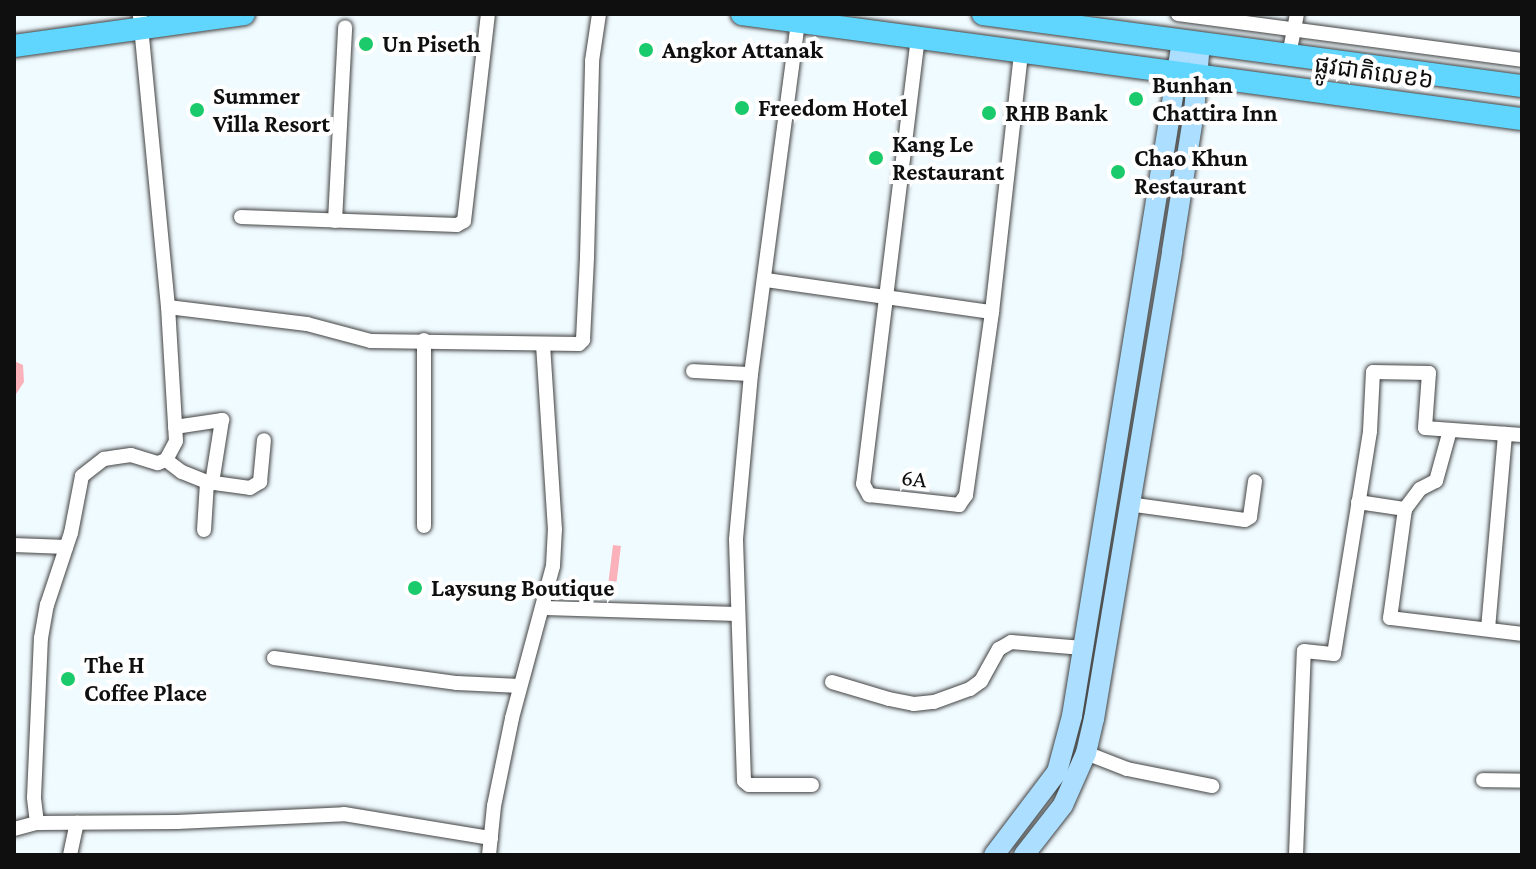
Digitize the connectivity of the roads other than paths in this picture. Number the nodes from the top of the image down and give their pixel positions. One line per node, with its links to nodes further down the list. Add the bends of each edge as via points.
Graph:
1 (244, 14): 7 (main road)
2 (488, 14): 25 (street, via 464,221)
3 (599, 14): 31 (street, via 592,61 583,340)
4 (742, 14): 11 (main road, ផ្លូវជាតិលេខ៦)
5 (983, 14): 8 (main road, ផ្លូវជាតិលេខ៦)
6 (1178, 14): 10 (street)
7 (184, 18): 9 (main road)
8 (1038, 18): 14 (main road, ផ្លូវជាតិលេខ៦)
9 (142, 21): 15 (main road); 28 (street)
10 (1295, 21): 16 (street); 18 (street)
11 (798, 22): 13 (main road, ផ្លូវជាតិលេខ៦); 26 (street)
12 (345, 27): 25 (street)
13 (918, 37): 17 (main road, ផ្លូវជាតិលេខ៦); 27 (street, 6A)
14 (1191, 42): 18 (main road, ផ្លូវជាតិលេខ៦); 21 (main road)
15 (14, 46)
16 (1419, 46): 19 (street); 20 (street)
17 (1021, 52): 21 (main road, ផ្លូវជាតិលេខ៦); 29 (street, 6A)
18 (1289, 55): 20 (main road, ផ្លូវជាតិលេខ៦)
19 (1522, 60)
20 (1415, 72): 22 (main road, ផ្លូវជាតិលេខ៦)
21 (1187, 74): 23 (main road, ផ្លូវជាតិលេខ៦); 43 (main road, via 1184,174); 53 (main road)
22 (1522, 86)
23 (1522, 119)
24 (241, 217): 25 (street)
25 (335, 221)
26 (766, 280): 27 (street); 33 (street)
27 (885, 296): 29 (street); 29 (street, 6A, via 863,484 869,495 959,505 963,500)
28 (168, 307): 30 (street, via 307,324 371,341); 34 (street)
29 (992, 312)
30 (424, 340): 31 (street); 45 (street)
31 (543, 346): 49 (street, via 555,530)
32 (693, 371): 33 (street)
33 (751, 374): 50 (street, via 736,540)
34 (175, 427): 39 (street, via 176,441); 41 (street, via 222,420)
35 (1450, 430): 36 (street); 42 (street, via 1425,428 1429,373 1373,372); 44 (street, via 1436,481 1420,489)
36 (1505, 434): 37 (street); 51 (street)
37 (1522, 435)
38 (264, 440): 41 (street, via 260,482 250,488)
39 (166, 460): 41 (street); 48 (street, via 158,463 131,455 104,459 92,467 82,476)
40 (1255, 481): 43 (street, via 1250,517 1245,520)
41 (210, 483): 46 (street)
42 (1358, 502): 44 (street); 70 (street, via 1334,654 1304,651)
43 (1128, 504): 57 (main road)
44 (1405, 509): 51 (street, via 1390,618)
45 (424, 526)
46 (204, 530)
47 (14, 545): 48 (street)
48 (66, 547): 62 (street, via 41,638)
49 (544, 608): 50 (street); 56 (street)
50 (738, 614): 60 (street, via 744,781)
51 (1488, 629): 52 (street)
52 (1522, 634)
53 (1083, 648): 55 (street, via 1011,642 999,649 981,681 934,702 914,704); 68 (main road, via 1057,772)
54 (274, 658): 56 (street, via 457,683)
55 (832, 682)
56 (520, 686): 65 (street)
57 (1086, 753): 61 (street, via 1127,769); 69 (main road, via 1063,805)
58 (1483, 780): 59 (street)
59 (1522, 781)
60 (812, 785)
61 (1212, 786)
62 (37, 823): 63 (street); 64 (street)
63 (77, 823): 65 (street, via 344,814); 66 (street)
64 (14, 829)
65 (491, 838): 67 (street)
66 (70, 855)
67 (489, 855)
68 (994, 855)
69 (1024, 855)
70 (1296, 855)

